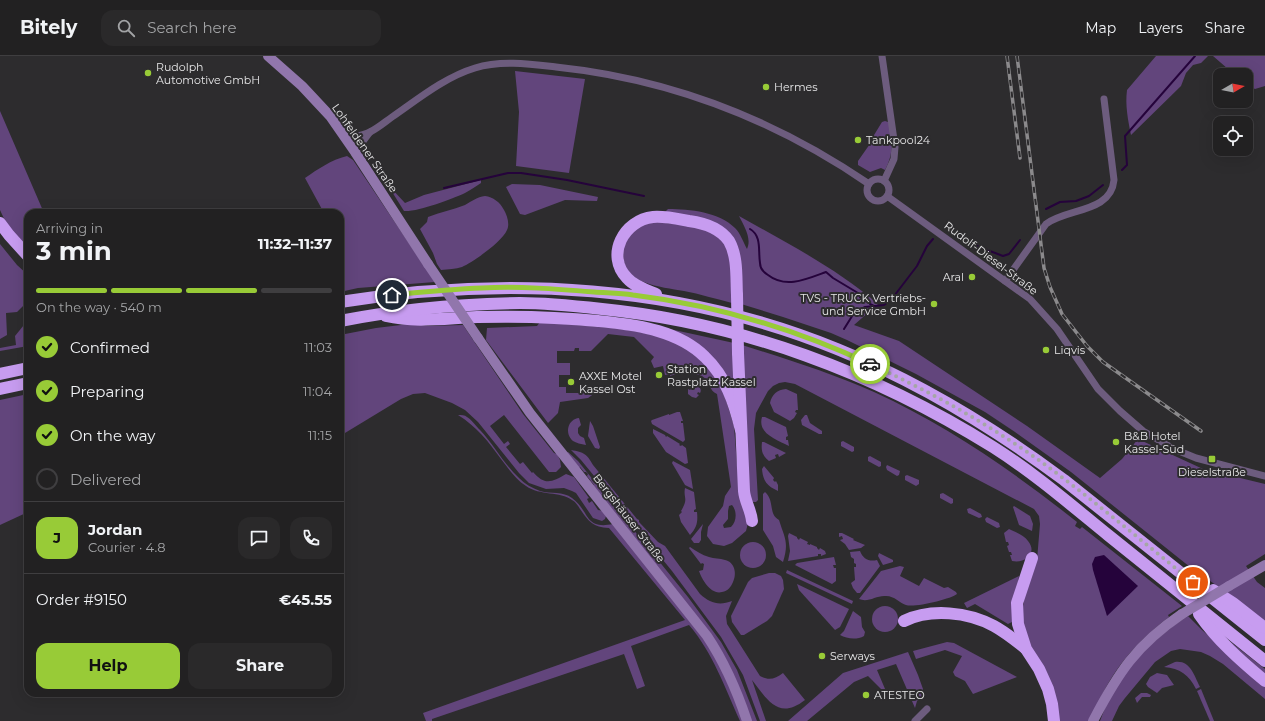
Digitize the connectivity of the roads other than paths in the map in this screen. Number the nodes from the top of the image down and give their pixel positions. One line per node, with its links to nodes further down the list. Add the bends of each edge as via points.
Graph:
1 (268, 56): 5 (main road, Lohfeldener Straße, via 302,86)
2 (882, 56): 7 (street, via 895,147 894,158)
3 (1104, 99): 12 (street, via 1114,180 1110,192 1096,204 1046,224)
4 (370, 132): 5 (street); 6 (street); 8 (street, via 446,81 466,71 497,64 551,66 639,81 725,107 798,140)
5 (347, 139): 6 (main road, Lohfeldener Straße)
6 (355, 152): 17 (main road, Lohfeldener Straße, bridge)
7 (884, 180): 8 (street, via 876,179); 9 (street, via 889,187)
8 (869, 184): 9 (street, via 868,194 872,199 879,201)
9 (888, 196): 12 (street, Rudolf-Diesel-Straße)
10 (0, 223): 11 (highway)
11 (24, 252)
12 (1005, 281): 23 (street, Rudolf-Diesel-Straße, via 1044,313 1098,389 1143,431 1196,458)
13 (344, 301): 14 (highway, via 429,292 526,288 633,295)
14 (679, 303): 22 (highway, bridge, via 639,287 622,272 618,258 619,243 623,234 635,223 653,217 696,222 718,231 729,242 735,257); 25 (highway, via 736,315 790,331 842,350 912,383 1033,456)
15 (376, 314): 16 (highway); 22 (highway, via 428,319 550,318 619,324 658,331 686,343 710,362 722,378 734,402); 28 (highway, via 446,306 521,303 581,306 699,324 805,355 899,394 995,448 1052,490)
16 (344, 320)
17 (478, 338): 37 (main road, Bergshäuser Straße, via 530,413 707,636 728,670)
18 (24, 369): 19 (highway)
19 (0, 374)
20 (24, 385): 21 (highway)
21 (0, 389)
22 (741, 430): 24 (highway, via 744,491)
23 (1265, 476)
24 (752, 521)
25 (1156, 554): 30 (highway, via 1233,603); 31 (highway)
26 (1032, 558): 32 (highway, via 1017,608 1018,624)
27 (1265, 564): 36 (main road, bridge, via 1182,614 1146,642 1113,684)
28 (1189, 600): 33 (highway); 34 (highway, via 1216,635)
29 (904, 621): 32 (highway, via 941,613 972,618 999,629)
30 (1265, 628)
31 (1265, 640)
32 (1026, 649): 39 (highway, via 1046,683)
33 (1265, 661)
34 (1265, 681)
35 (927, 709): 38 (street)
36 (1098, 716): 40 (main road)
37 (747, 721)
38 (915, 721)
39 (1054, 721)
40 (1093, 721)

